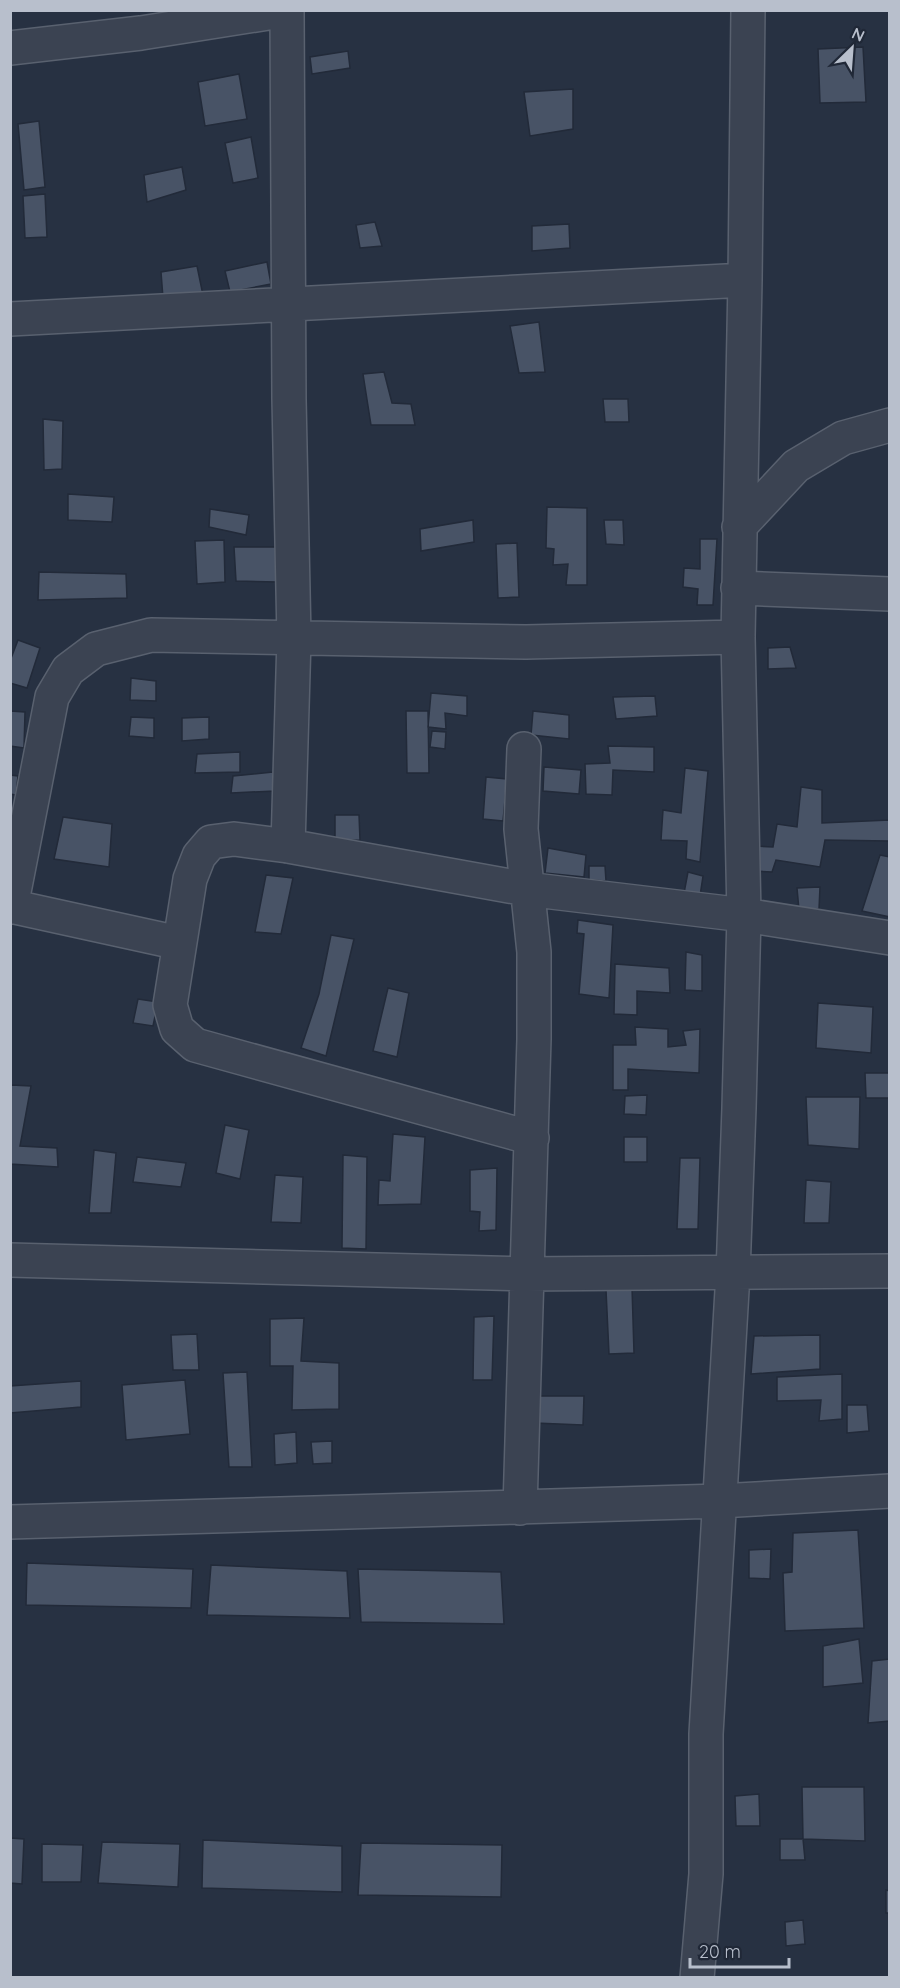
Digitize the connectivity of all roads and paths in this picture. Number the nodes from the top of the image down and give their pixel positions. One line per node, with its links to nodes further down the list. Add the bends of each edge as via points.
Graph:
1 (287, 10): 3 (street); 5 (street)
2 (748, 10): 4 (street)
3 (10, 48)
4 (745, 280): 5 (street); 8 (street)
5 (288, 306): 6 (street); 12 (street)
6 (10, 319)
7 (890, 425): 8 (street, via 843,438 796,466)
8 (739, 527): 9 (street)
9 (738, 588): 10 (street); 11 (street)
10 (890, 594)
11 (738, 637): 12 (street, via 526,642); 17 (street)
12 (294, 638): 14 (street); 16 (street, via 151,635 96,649 68,670 52,697)
13 (524, 749): 15 (street, via 521,829)
14 (288, 846): 15 (street); 19 (street, via 234,839 212,842 199,856 190,879)
15 (526, 889): 17 (street); 20 (street, via 534,952)
16 (11, 906): 19 (street)
17 (744, 915): 18 (street); 23 (street)
18 (890, 938)
19 (179, 943): 20 (street, via 170,1005 177,1029 195,1045)
20 (532, 1138): 24 (street)
21 (10, 1260): 24 (street)
22 (890, 1271): 23 (street)
23 (733, 1273): 24 (street); 26 (street)
24 (525, 1274): 27 (street)
25 (890, 1491): 26 (street)
26 (720, 1501): 27 (street); 29 (street, via 706,1734 706,1874)
27 (520, 1508): 28 (street)
28 (10, 1522)
29 (697, 1977)

